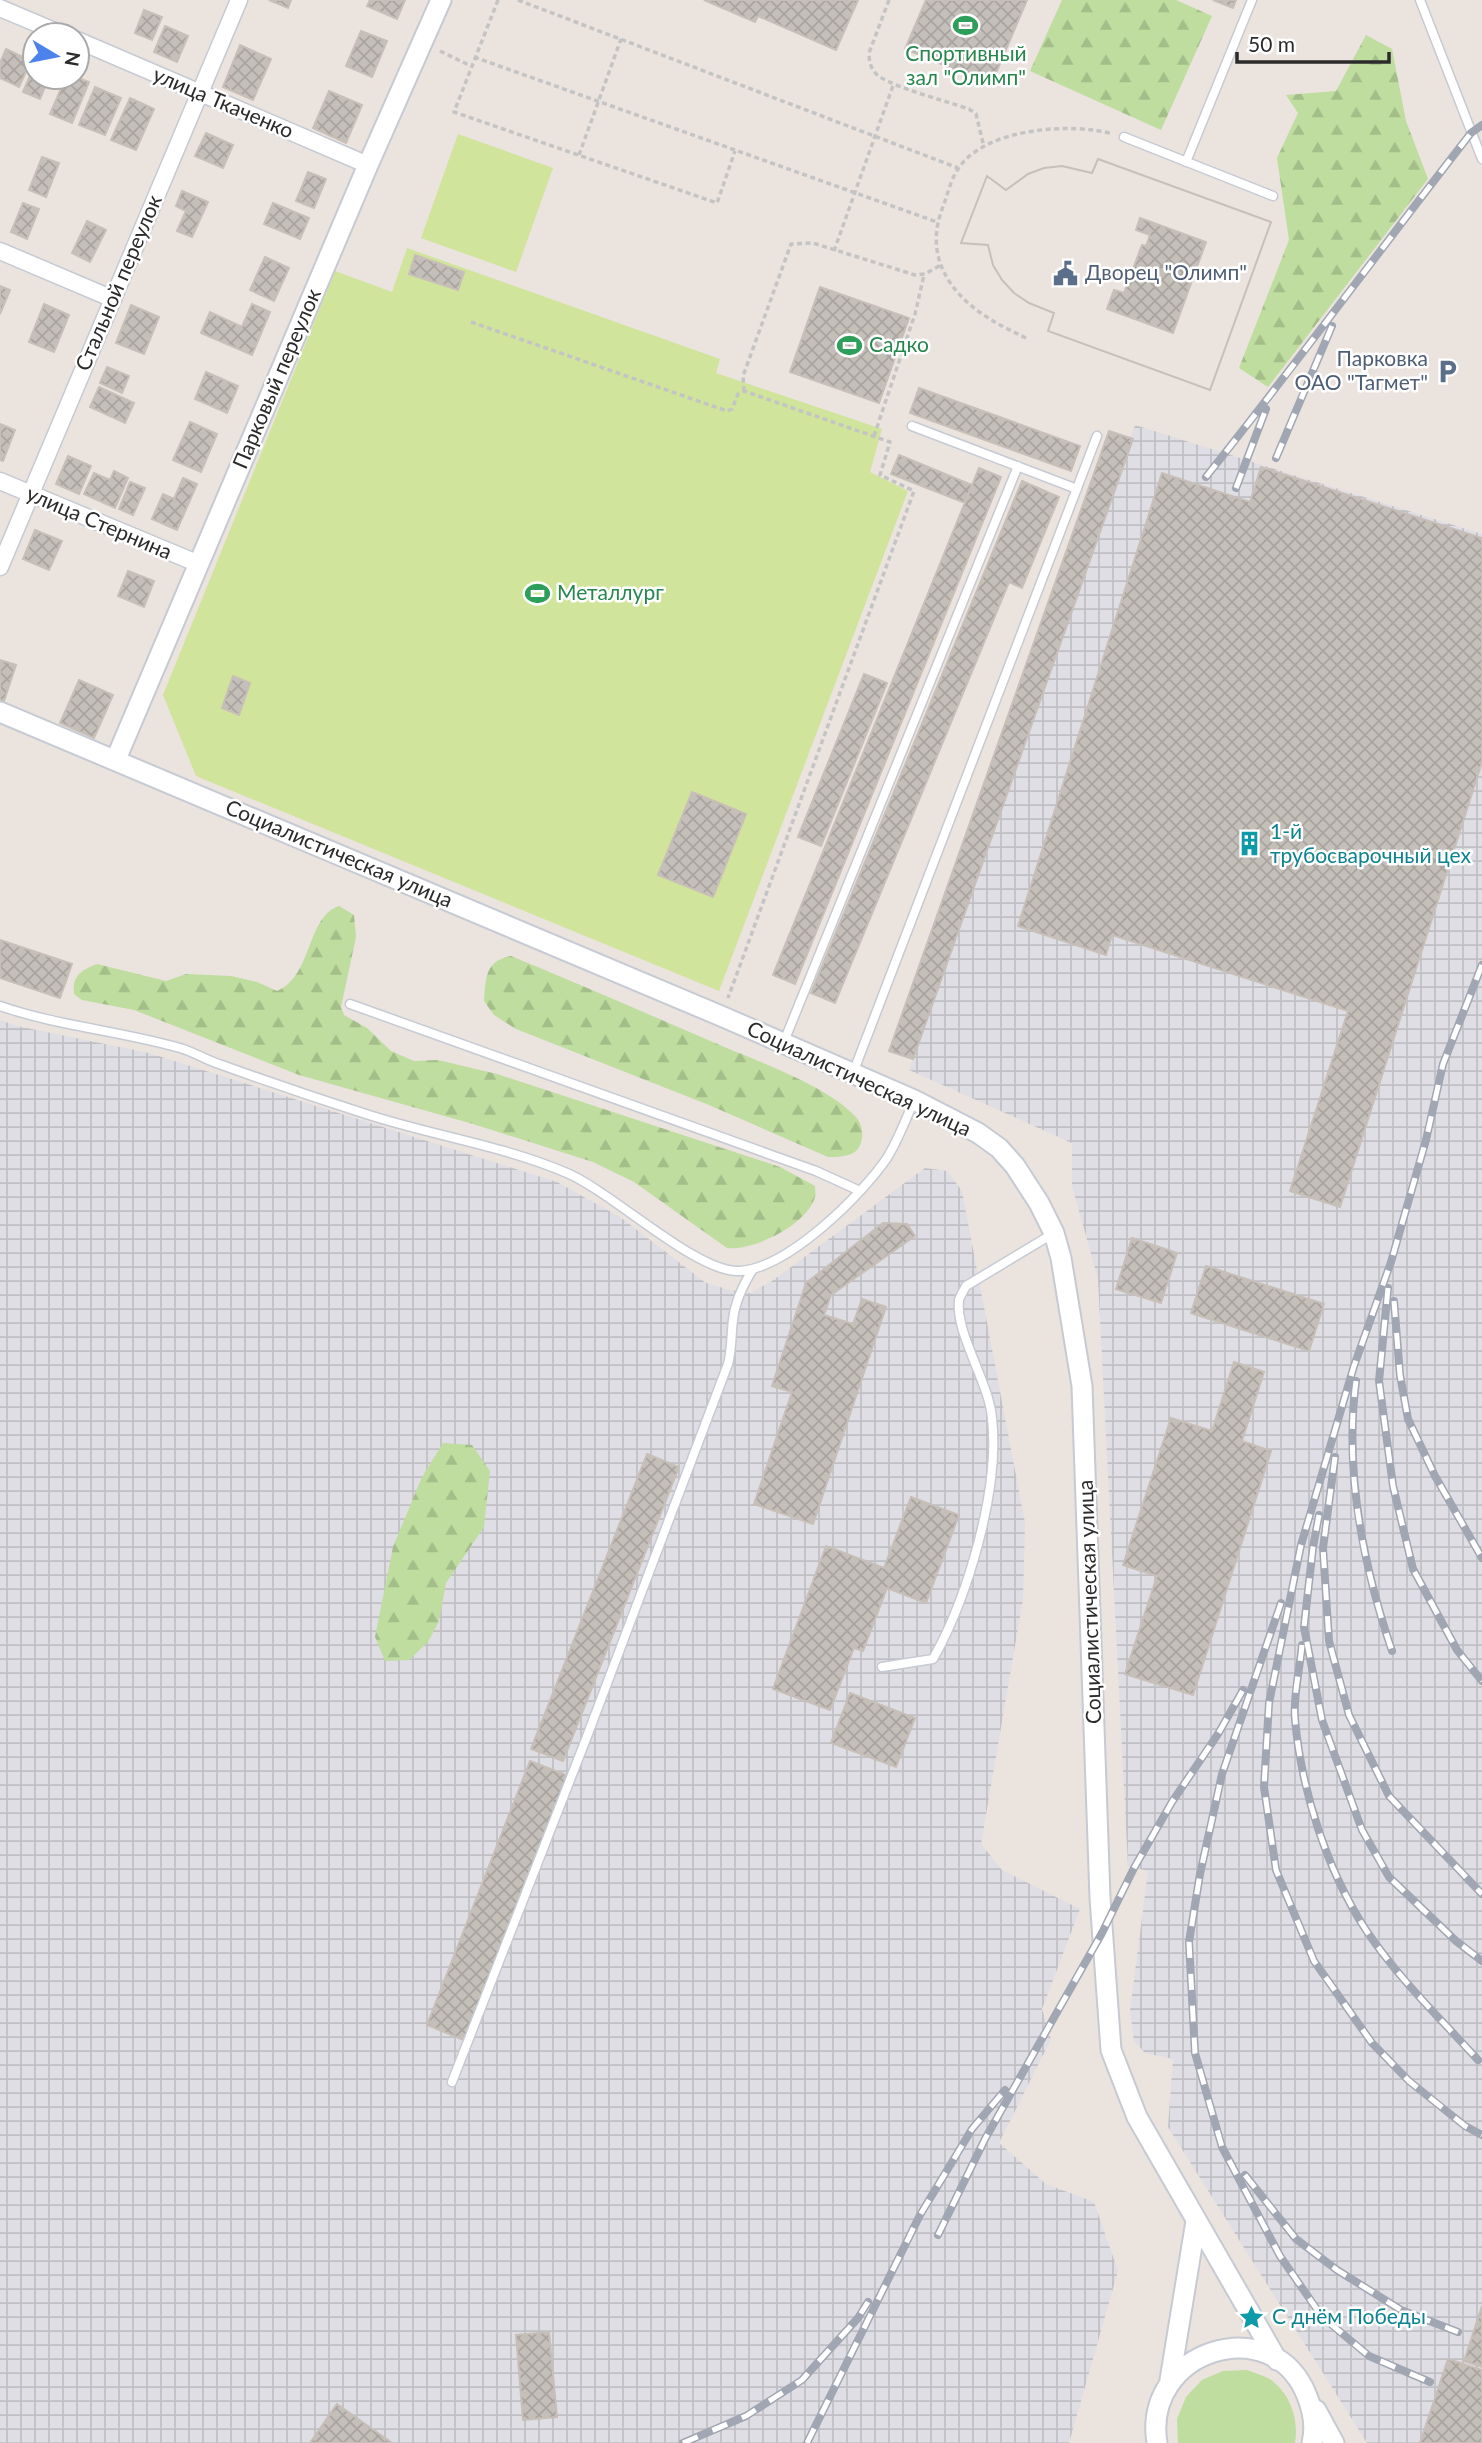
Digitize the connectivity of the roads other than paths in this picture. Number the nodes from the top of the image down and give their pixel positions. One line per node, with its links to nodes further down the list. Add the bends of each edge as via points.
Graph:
1 (239, 0): 8 (street, Стальной переулок)
2 (441, 0): 12 (street, Парковый переулок)
3 (1252, 0): 11 (lane)
4 (1420, 0): 10 (lane)
5 (0, 8): 6 (street)
6 (31, 21)
7 (91, 46): 8 (street, улица Ткаченко)
8 (200, 93): 12 (street, улица Ткаченко); 15 (street, Стальной переулок)
9 (1124, 137): 11 (lane)
10 (1482, 159)
11 (1186, 162): 13 (lane)
12 (369, 165): 22 (street, Парковый переулок)
13 (1273, 196)
14 (0, 251): 15 (street)
15 (113, 299): 21 (street, Стальной переулок)
16 (912, 426): 18 (lane)
17 (1097, 436): 20 (lane)
18 (1018, 466): 20 (lane); 28 (lane)
19 (0, 481): 21 (street, улица Стернина)
20 (1077, 489): 29 (lane)
21 (30, 494): 22 (street, улица Стернина); 23 (street, Стальной переулок)
22 (199, 564): 25 (street, Парковый переулок)
23 (0, 567)
24 (0, 712): 25 (street, Социалистическая улица)
25 (116, 759): 29 (street, Социалистическая улица)
26 (350, 1004): 31 (lane, via 816,1171)
27 (0, 1006): 33 (lane, via 183,1049 372,1116 569,1173 714,1266 739,1272)
28 (785, 1039)
29 (853, 1073): 30 (street, Социалистическая улица)
30 (914, 1100): 31 (lane, via 888,1155); 32 (street, Социалистическая улица, via 999,1148 1028,1184)
31 (860, 1191): 33 (lane, via 789,1252)
32 (1054, 1233): 34 (lane, via 966,1286 959,1299 962,1328 992,1416 992,1471 984,1525 946,1635 933,1659); 36 (street, Социалистическая улица, via 1082,1386 1100,1898 1111,2050 1137,2117)
33 (753, 1269): 35 (lane, via 734,1310 728,1364)
34 (883, 1667)
35 (452, 2082)
36 (1196, 2221): 37 (street, Социалистическая улица); 38 (street)
37 (1277, 2360): 38 (street, via 1255,2350 1232,2347 1187,2363); 39 (street)
38 (1170, 2380): 40 (street)
39 (1304, 2387): 43 (street, via 1312,2410); 44 (street)
40 (1156, 2413): 41 (street); 42 (street)
41 (1146, 2443)
42 (1157, 2443)
43 (1312, 2443)
44 (1334, 2443)

